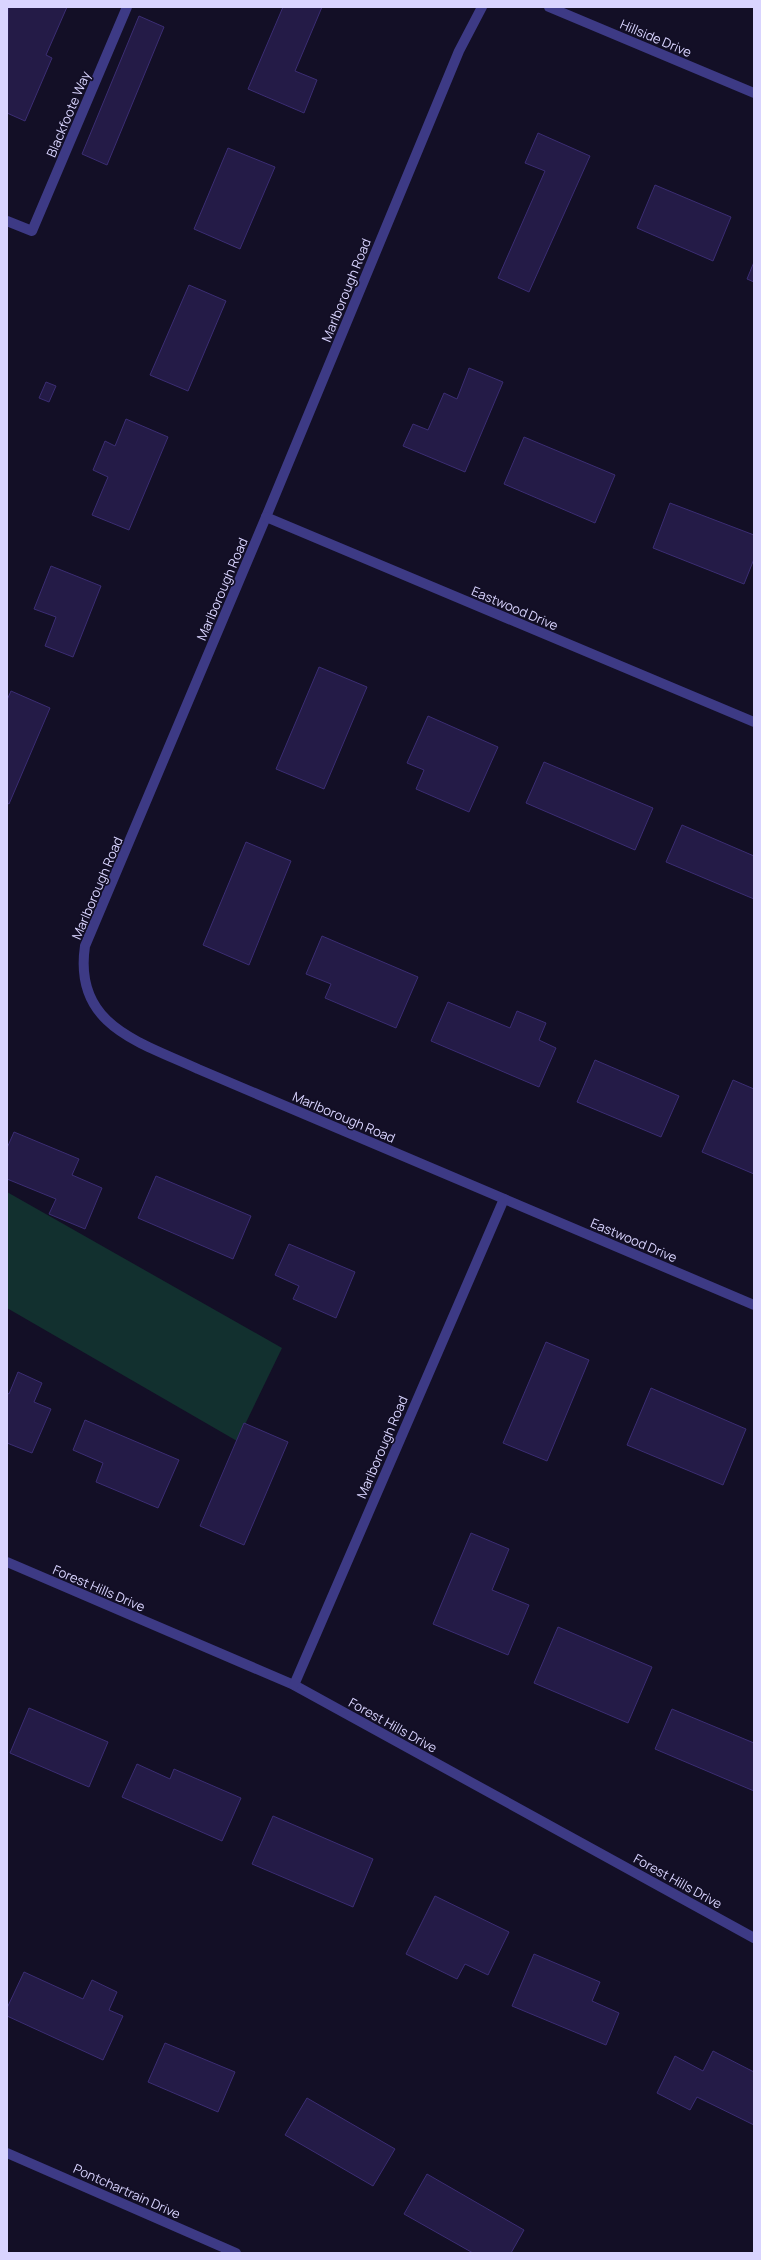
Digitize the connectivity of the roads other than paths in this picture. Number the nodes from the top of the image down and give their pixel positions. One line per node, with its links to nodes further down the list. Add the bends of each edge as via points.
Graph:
1 (127, 7): 5 (street, Blackfoote Way, via 32,231)
2 (482, 7): 6 (street, Marlborough Road, via 459,51)
3 (549, 7): 4 (street, Hillside Drive)
4 (754, 93)
5 (7, 221)
6 (266, 517): 7 (street, Eastwood Drive); 8 (street, Marlborough Road, via 86,946 83,964 93,1004 107,1022 142,1043)
7 (754, 722)
8 (504, 1198): 9 (street, Eastwood Drive); 11 (street, Marlborough Road)
9 (754, 1305)
10 (7, 1562): 11 (street, Forest Hills Drive)
11 (294, 1685): 12 (street, Forest Hills Drive)
12 (754, 1938)
13 (7, 2153): 14 (street, Pontchartrain Drive)
14 (234, 2252)

